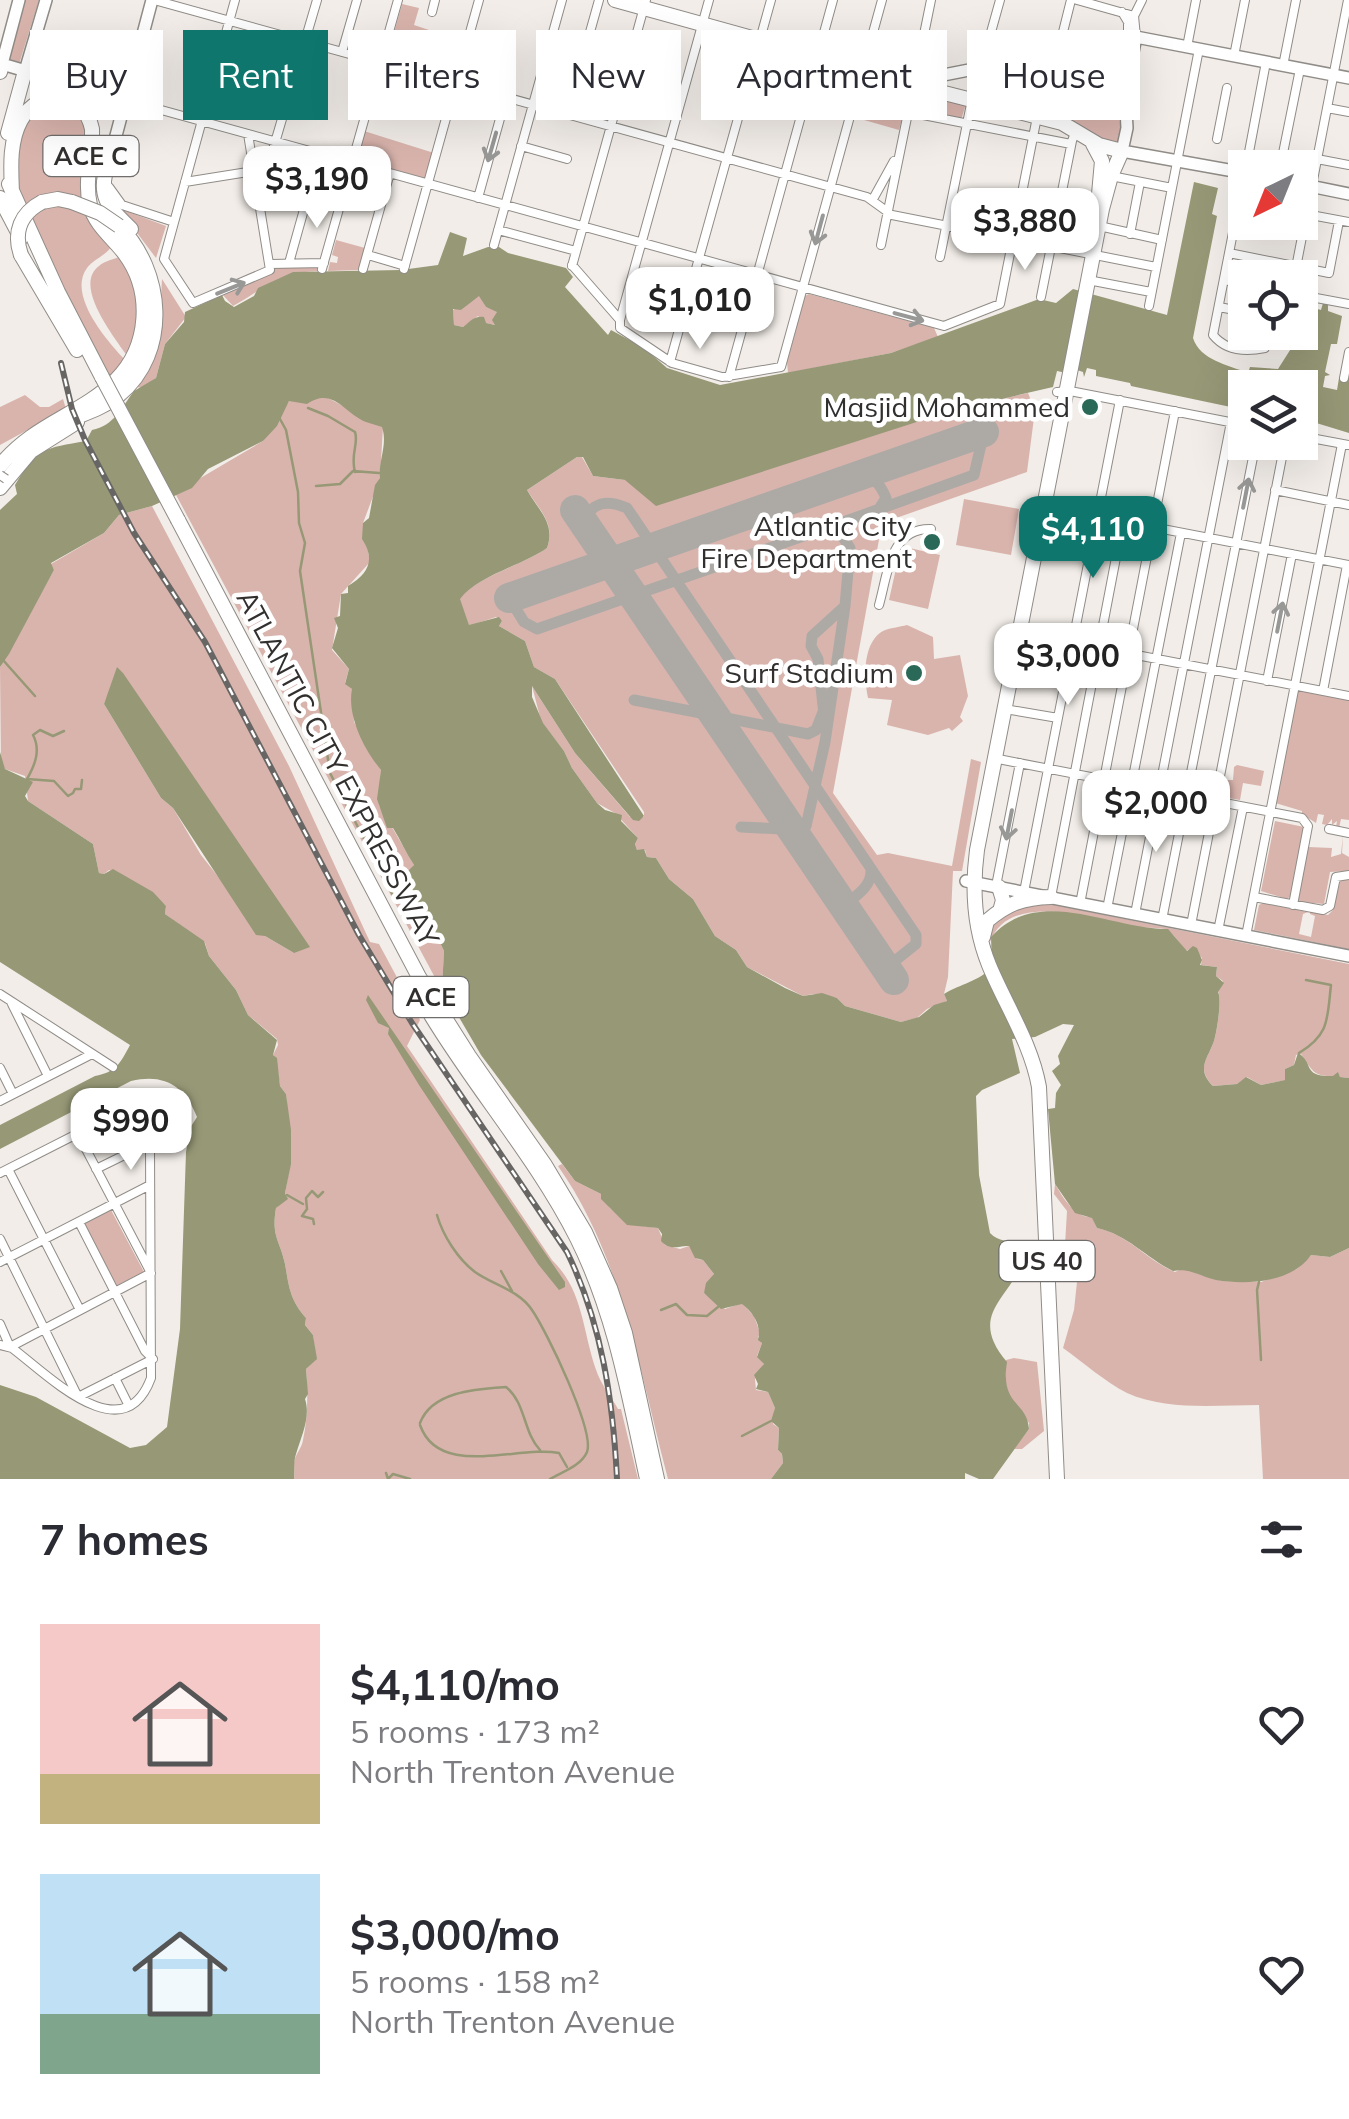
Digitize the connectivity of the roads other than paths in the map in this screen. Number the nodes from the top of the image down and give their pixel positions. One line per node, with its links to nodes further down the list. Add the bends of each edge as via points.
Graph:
1 (19, 0): 57 (main road)
2 (46, 0): 59 (main road)
3 (153, 0): 29 (street); 31 (main road)
4 (236, 0): 29 (street)
5 (317, 0): 34 (street)
6 (357, 0): 52 (street)
7 (398, 0): 35 (street)
8 (435, 0): 26 (street)
9 (478, 0): 36 (street)
10 (562, 0): 65 (street)
11 (598, 0): 37 (street)
12 (615, 0): 25 (highway)
13 (708, 0): 30 (street)
14 (771, 0): 39 (street)
15 (833, 0): 40 (street)
16 (882, 0): 41 (street)
17 (931, 0): 42 (street)
18 (1000, 0): 43 (street)
19 (1074, 0): 27 (street); 44 (street)
20 (1142, 0): 28 (street)
21 (1196, 0): 50 (street)
22 (1245, 0): 54 (street)
23 (1296, 0): 56 (street)
24 (1348, 0): 61 (street)
25 (645, 4): 30 (highway); 89 (street)
26 (432, 12)
27 (1122, 12): 28 (street); 45 (street)
28 (1134, 16): 46 (street)
29 (230, 20): 32 (street); 33 (street)
30 (702, 25): 38 (highway); 95 (street)
31 (145, 30)
32 (227, 30)
33 (266, 30)
34 (308, 30)
35 (390, 30)
36 (470, 30)
37 (590, 30)
38 (721, 30)
39 (763, 30)
40 (825, 30)
41 (874, 30)
42 (925, 30)
43 (992, 30)
44 (1065, 30)
45 (1130, 30)
46 (1133, 30)
47 (1140, 38): 48 (main road)
48 (1167, 43): 50 (main road); 51 (main road)
49 (328, 48): 52 (street)
50 (1193, 48): 54 (main road); 105 (street)
51 (1140, 51)
52 (342, 52): 53 (street)
53 (348, 54)
54 (1234, 56): 55 (main road)
55 (1266, 62): 56 (main road); 98 (street)
56 (1283, 66): 58 (main road)
57 (1, 67): 59 (main road)
58 (1300, 69): 61 (main road); 99 (street)
59 (25, 72): 60 (main road); 123 (highway, ATLANTIC CITY EXPRESSWAY / ACE, via 6,146)
60 (30, 73)
61 (1334, 76): 62 (main road); 67 (street)
62 (1349, 78)
63 (1226, 88): 93 (street)
64 (516, 100): 65 (street)
65 (533, 105): 66 (street); 96 (street)
66 (536, 106)
67 (1327, 108): 69 (street); 101 (street)
68 (163, 110): 87 (street)
69 (1349, 112)
70 (115, 120): 144 (main road, via 95,195)
71 (120, 120): 106 (main road)
72 (283, 120): 94 (street)
73 (364, 120): 107 (street)
74 (446, 120): 117 (street)
75 (500, 120): 125 (street, one-way to 125)
76 (588, 120): 89 (street)
77 (738, 120): 102 (street)
78 (800, 120): 112 (street)
79 (850, 120): 118 (street)
80 (906, 120): 100 (street)
81 (947, 120): 88 (street)
82 (967, 120): 88 (street)
83 (1036, 120): 91 (street)
84 (1045, 120): 92 (highway)
85 (1122, 120): 97 (main road, US 40)
86 (1124, 120): 97 (main road, US 40)
87 (202, 121): 90 (street); 115 (street)
88 (966, 124): 91 (street); 133 (street)
89 (610, 126): 95 (street); 132 (street)
90 (248, 134): 94 (street); 110 (street)
91 (1032, 137): 92 (street); 137 (street)
92 (1079, 138): 97 (highway); 121 (highway, via 1102,156); 143 (street)
93 (1216, 140)
94 (277, 142): 107 (street); 124 (street)
95 (669, 142): 102 (street); 140 (street)
96 (521, 146): 103 (street); 127 (street)
97 (1122, 146): 105 (main road); 113 (highway, US 40); 121 (main road, US 40)
98 (1249, 150)
99 (1284, 150)
100 (899, 152): 126 (street); 128 (street)
101 (1318, 154)
102 (727, 158): 112 (street); 150 (street)
103 (567, 159)
104 (1318, 159): 108 (street)
105 (1177, 160): 109 (main road); 119 (street)
106 (109, 162): 130 (street, via 108,183 120,203); 172 (highway, via 104,202 142,241 156,270)
107 (352, 162): 111 (street); 114 (street)
108 (1349, 165)
109 (1228, 169)
110 (254, 171): 115 (street); 124 (street)
111 (390, 173): 117 (street); 148 (street)
112 (785, 174): 118 (street); 157 (street)
113 (1111, 176): 116 (street); 134 (highway, US 40)
114 (347, 180): 152 (street, via 310,188); 152 (street, via 323,266)
115 (185, 182): 130 (street)
116 (1140, 182): 119 (street); 136 (street)
117 (428, 184): 125 (street); 148 (street, via 405,267)
118 (831, 187): 126 (street); 163 (street, one-way to 163)
119 (1172, 188): 138 (street)
120 (1318, 188): 122 (main road)
121 (1100, 190): 147 (highway, US 40)
122 (1349, 194)
123 (6, 195): 144 (highway, ACE C, via 24,116 44,99 72,100 92,129 90,207); 173 (highway, ATLANTIC CITY EXPRESSWAY / ACE)
124 (258, 198): 154 (street)
125 (478, 198): 127 (street)
126 (873, 200): 128 (street)
127 (505, 206): 132 (street); 135 (street)
128 (887, 212): 133 (street); 142 (street)
129 (1318, 217): 131 (street)
130 (174, 222): 154 (street, one-way to 154, via 164,262 192,301)
131 (1344, 222): 156 (street, via 1329,273)
132 (583, 226): 140 (street); 145 (street)
133 (946, 226): 137 (street); 149 (street)
134 (1099, 226): 136 (street); 147 (highway, US 40)
135 (498, 230): 141 (street); 145 (street)
136 (1130, 234): 138 (street)
137 (1013, 238): 143 (street); 163 (street, one-way to 137, via 948,325 999,305)
138 (1162, 240): 153 (street)
139 (1232, 240): 146 (street)
140 (642, 243): 150 (street); 158 (street)
141 (494, 245)
142 (880, 245)
143 (1051, 246): 147 (street); 165 (street)
144 (123, 251): 183 (highway, ACE C, via 144,302 137,348 111,384)
145 (576, 251): 171 (street, via 572,268)
146 (1229, 253): 151 (street); 159 (street)
147 (1089, 254): 153 (street); 162 (highway, US 40)
148 (368, 255): 155 (street)
149 (940, 256)
150 (699, 259): 157 (street); 176 (street)
151 (1265, 260)
152 (289, 264): 154 (street)
153 (1156, 266): 164 (street)
154 (270, 268)
155 (364, 269)
156 (1318, 271)
157 (757, 274): 163 (street); 178 (street)
158 (632, 278): 161 (street); 171 (street)
159 (1224, 280): 160 (street); 169 (street)
160 (1228, 281)
161 (659, 285)
162 (1084, 287): 164 (street); 179 (highway, US 40)
163 (804, 288): 178 (street, via 782,364)
164 (1151, 292): 168 (street)
165 (1041, 298)
166 (1318, 298): 167 (street)
167 (1349, 304)
168 (1149, 306)
169 (1219, 306): 170 (street); 174 (street, via 1213,335)
170 (1228, 308)
171 (620, 320): 176 (street, via 620,328)
172 (155, 331): 173 (highway, ACE C, bridge, via 151,278 119,226 72,202 42,202 25,214 19,252); 180 (highway, ACE C, via 137,375)
173 (73, 333): 198 (highway, ATLANTIC CITY EXPRESSWAY / ACE, bridge)
174 (1228, 347)
175 (1349, 352): 177 (street)
176 (670, 362): 178 (street)
177 (1346, 374)
178 (729, 377)
179 (1062, 391): 181 (street); 194 (highway, US 40)
180 (112, 400): 183 (highway); 191 (highway, ACE C, via 41,435)
181 (1120, 400): 182 (street); 196 (street)
182 (1176, 411): 184 (street); 199 (street)
183 (65, 420): 188 (highway); 191 (highway)
184 (1228, 421)
185 (1228, 438): 202 (street)
186 (1318, 440): 187 (street)
187 (1346, 445): 193 (street)
188 (0, 448)
189 (1252, 460): 203 (street, one-way to 189)
190 (1281, 460): 192 (street)
191 (1, 477)
192 (1275, 490): 193 (street); 204 (street)
193 (1331, 501): 195 (street); 206 (street)
194 (1041, 505): 196 (street); 209 (highway, US 40)
195 (1349, 505)
196 (1098, 516): 197 (street); 210 (street)
197 (1123, 521): 199 (street); 211 (street)
198 (175, 522): 282 (highway, ATLANTIC CITY EXPRESSWAY / ACE, via 411,981 575,1235 615,1335); 283 (highway, ATLANTIC CITY EXPRESSWAY / ACE, via 419,978 585,1232 625,1333)
199 (1153, 527): 201 (street); 212 (street)
200 (931, 529): 208 (street, via 916,529 893,551)
201 (1181, 532): 202 (street); 213 (street)
202 (1209, 538): 203 (street); 214 (street)
203 (1236, 543): 204 (street); 215 (street)
204 (1264, 548): 205 (street); 216 (street)
205 (1292, 554): 206 (street); 217 (street, one-way to 205)
206 (1319, 560): 207 (street); 218 (street)
207 (1348, 565): 219 (street)
208 (879, 605)
209 (1016, 632): 210 (street); 221 (highway, US 40); 223 (highway, US 40)
210 (1073, 642): 211 (street); 222 (street)
211 (1099, 648): 212 (street); 226 (street)
212 (1128, 653): 213 (street); 227 (street)
213 (1156, 659): 214 (street); 228 (street)
214 (1184, 664): 215 (street); 229 (street)
215 (1212, 670): 216 (street); 230 (street)
216 (1239, 675): 217 (street); 231 (street)
217 (1267, 680): 218 (street)
218 (1294, 686): 219 (street); 233 (street)
219 (1323, 691): 220 (street)
220 (1349, 696)
221 (1005, 709): 222 (street); 223 (highway, US 40)
222 (1058, 718): 225 (street)
223 (992, 758): 224 (street); 237 (highway, US 40)
224 (1020, 763): 225 (street); 238 (street, one-way to 238)
225 (1048, 768): 226 (street); 239 (street)
226 (1074, 774): 227 (street); 241 (street)
227 (1104, 780): 228 (street); 242 (street)
228 (1132, 785): 229 (street); 244 (street)
229 (1159, 790): 230 (street); 246 (street)
230 (1187, 796): 231 (street); 247 (street)
231 (1215, 801): 232 (street); 248 (street)
232 (1243, 806): 233 (street); 249 (street)
233 (1270, 812): 240 (street); 243 (street, via 1308,825)
234 (1329, 829): 235 (street)
235 (1349, 833)
236 (1349, 875): 243 (street, via 1335,878 1328,908 1309,911)
237 (970, 882): 238 (main road); 252 (highway, US 40, via 970,925)
238 (998, 887): 239 (main road); 245 (highway)
239 (1024, 892): 241 (main road)
240 (1254, 896): 243 (street); 250 (street)
241 (1050, 897): 242 (main road); 245 (highway, via 1020,899)
242 (1080, 904): 244 (main road)
243 (1293, 904)
244 (1107, 909): 246 (main road)
245 (1000, 911): 252 (highway, via 984,927)
246 (1135, 914): 247 (main road)
247 (1162, 920): 248 (main road)
248 (1191, 926): 249 (main road)
249 (1218, 931): 250 (main road)
250 (1246, 936): 251 (main road)
251 (1349, 956)
252 (985, 959): 284 (highway, US 40, via 1040,1095)
253 (0, 994): 254 (street)
254 (10, 1000): 255 (street); 258 (street)
255 (92, 1054): 256 (street); 258 (street)
256 (113, 1067)
257 (0, 1068): 259 (street)
258 (48, 1076): 259 (street)
259 (14, 1094): 260 (street)
260 (0, 1101)
261 (78, 1134): 262 (street, via 132,1106); 263 (street); 264 (street)
262 (149, 1142): 263 (street); 265 (street)
263 (96, 1169): 266 (street)
264 (4, 1171): 269 (street)
265 (150, 1185): 266 (street); 272 (street)
266 (114, 1204): 267 (street); 272 (street)
267 (79, 1222): 269 (street); 273 (street)
268 (0, 1239): 270 (street)
269 (44, 1239): 270 (street); 274 (street)
270 (10, 1257): 271 (street); 276 (street)
271 (0, 1262)
272 (151, 1273): 273 (street); 278 (street)
273 (114, 1291): 274 (street); 278 (street)
274 (80, 1308): 276 (street)
275 (0, 1324): 277 (street)
276 (45, 1326): 277 (street); 280 (street)
277 (5, 1346): 280 (street)
278 (152, 1360): 279 (street); 281 (street, via 147,1390)
279 (115, 1378): 280 (street); 281 (street)
280 (78, 1397): 281 (street, via 102,1410)
281 (129, 1406)
282 (647, 1479)
283 (657, 1479)
284 (1054, 1479)

